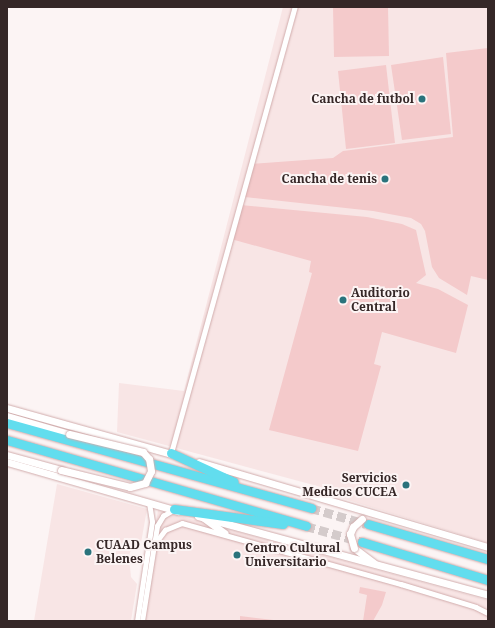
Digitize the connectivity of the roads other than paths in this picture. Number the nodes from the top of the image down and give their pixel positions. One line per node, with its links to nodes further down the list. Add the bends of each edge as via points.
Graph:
1 (295, 7): 6 (street)
2 (7, 408): 6 (main road)
3 (7, 416): 7 (main road, bridge, via 140,451 148,457 151,471 145,483 130,487)
4 (7, 424): 6 (highway, via 311,508 293,499 230,480)
5 (7, 440): 10 (highway, via 306,526)
6 (171, 453): 12 (main road)
7 (7, 455)
8 (7, 462): 9 (main road)
9 (149, 503): 10 (main road); 14 (street)
10 (174, 510): 11 (main road); 14 (street, via 163,516)
11 (201, 516): 15 (main road); 22 (main road)
12 (380, 517): 13 (main road); 19 (main road)
13 (365, 522): 17 (highway); 22 (main road, bridge, via 353,527 350,534 354,548)
14 (153, 530): 18 (street); 26 (street)
15 (224, 534): 18 (street, via 178,523 164,531); 25 (street, via 401,584)
16 (362, 542): 23 (highway)
17 (434, 544): 20 (highway); 21 (highway)
18 (153, 546): 27 (street)
19 (488, 547)
20 (488, 555)
21 (488, 559)
22 (384, 569): 24 (main road)
23 (488, 580)
24 (488, 595)
25 (488, 613)
26 (137, 621)
27 (142, 621)

